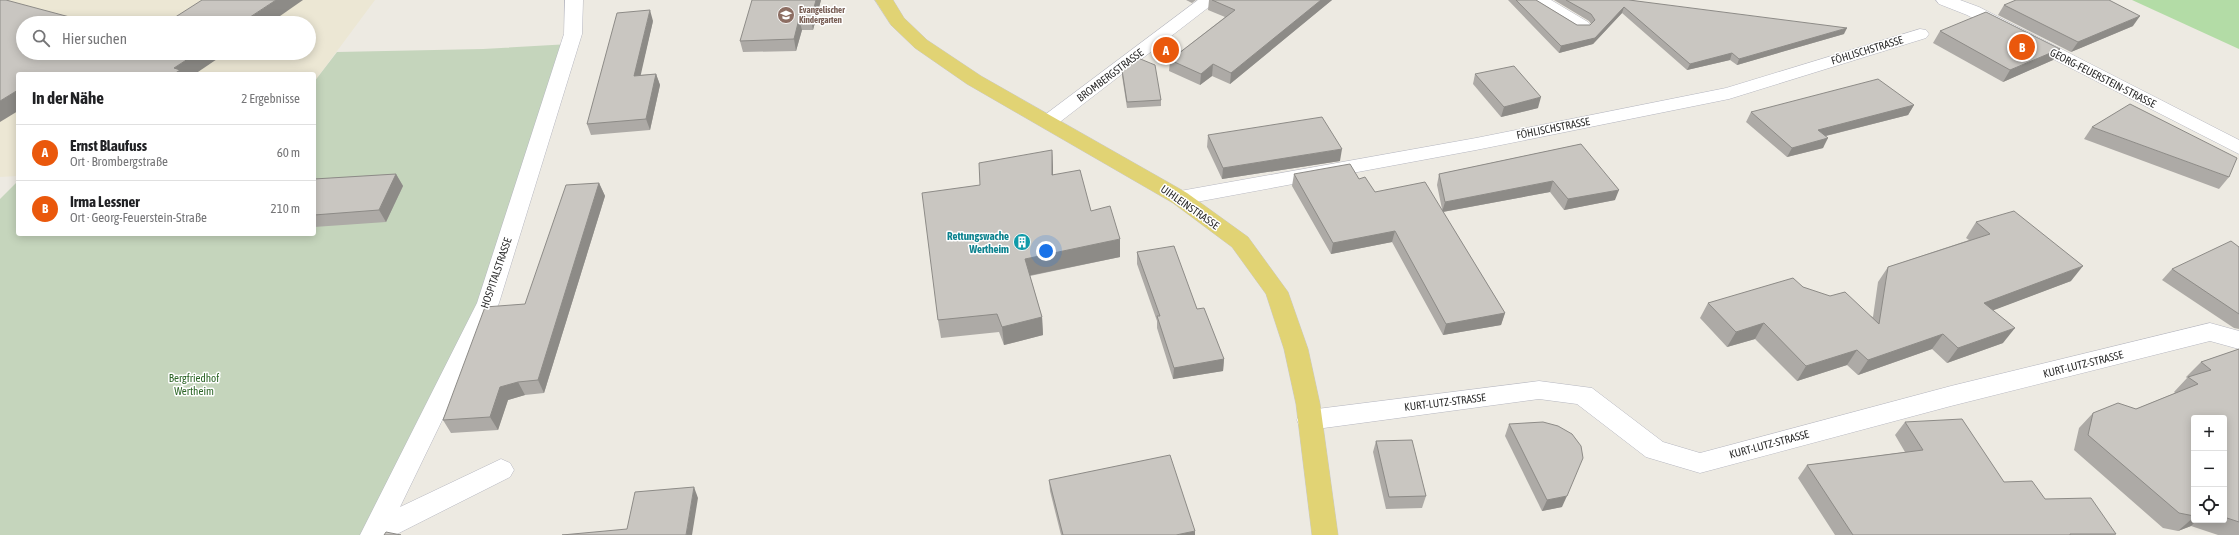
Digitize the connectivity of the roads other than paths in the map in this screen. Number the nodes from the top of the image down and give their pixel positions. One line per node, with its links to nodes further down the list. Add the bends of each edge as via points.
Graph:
1 (574, 0): 14 (street, HOSPITALSTRASSE, via 573,34 488,303)
2 (884, 0): 8 (main road, UIHLEINSTRASSE, via 898,21 921,44 974,80)
3 (1209, 0): 8 (street, BROMBERGSTRASSE)
4 (1539, 0): 6 (street)
5 (1945, 0): 9 (street, GEORG-FEUERSTEIN-STRASSE, via 1972,11)
6 (1582, 26)
7 (1920, 34): 10 (street, FÖHLISCHSTRASSE, via 1729,93 1476,144)
8 (1049, 122): 10 (main road, UIHLEINSTRASSE)
9 (2239, 148)
10 (1180, 198): 12 (main road, UIHLEINSTRASSE, via 1240,242 1277,292 1296,349)
11 (2239, 340): 12 (street, KURT-LUTZ-STRASSE, via 2210,332 1951,396 1700,463 1655,450 1583,395 1539,390)
12 (1309, 420): 15 (main road, UIHLEINSTRASSE)
13 (501, 470): 14 (street, HOSPITALSTRASSE)
14 (374, 533)
15 (1325, 535)

